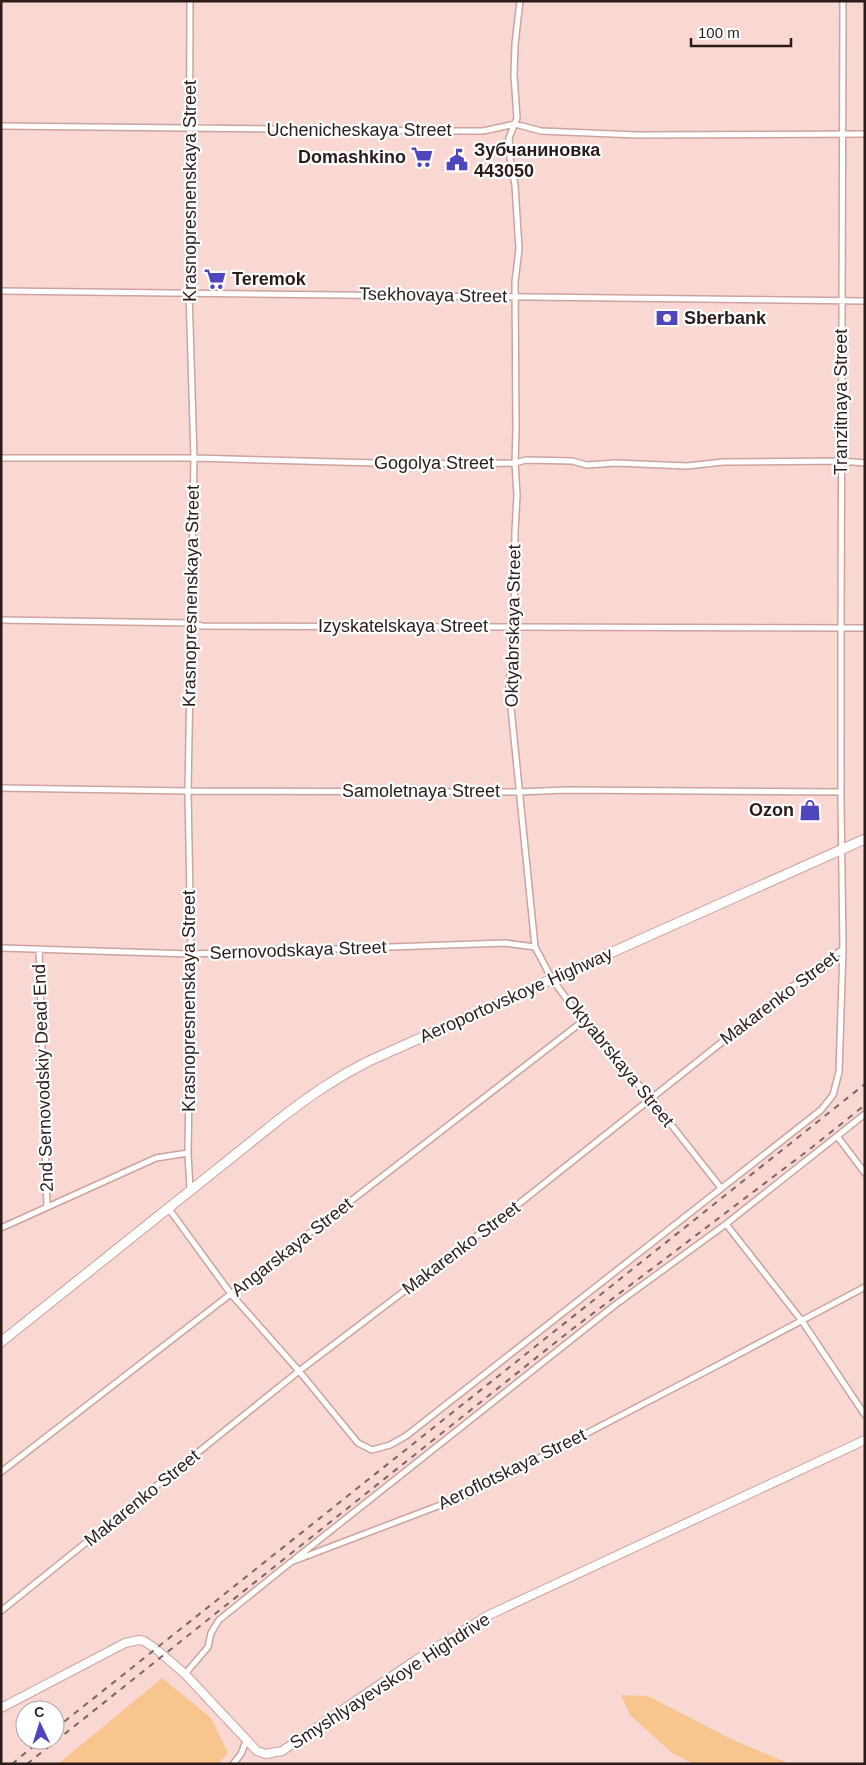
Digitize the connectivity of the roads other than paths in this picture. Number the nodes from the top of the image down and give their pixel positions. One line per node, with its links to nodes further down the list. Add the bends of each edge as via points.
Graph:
1 (190, 1): 6 (street, Krasnopresnenskaya Street)
2 (520, 1): 4 (street, Oktyabrskaya Street, via 515,44)
3 (843, 1): 7 (street, Tranzitnaya Street)
4 (515, 124): 6 (street, Uchenicheskaya Street, via 483,131); 7 (street, Uchenicheskaya Street, via 541,131 637,135); 11 (street, Oktyabrskaya Street, via 509,138 519,249)
5 (1, 126): 6 (street, Uchenicheskaya Street)
6 (189, 129): 10 (street, Krasnopresnenskaya Street)
7 (843, 134): 8 (street, Uchenicheskaya Street); 12 (street, Tranzitnaya Street)
8 (865, 134)
9 (1, 291): 10 (street, Tsekhovaya Street)
10 (189, 292): 11 (street, Tsekhovaya Street); 15 (street, Krasnopresnenskaya Street)
11 (515, 296): 12 (street, Tsekhovaya Street); 17 (street, Oktyabrskaya Street)
12 (842, 300): 13 (street, Tsekhovaya Street); 16 (street, Tranzitnaya Street)
13 (865, 301)
14 (1, 458): 15 (street, Gogolya Street)
15 (194, 458): 17 (street, Gogolya Street); 20 (street, Krasnopresnenskaya Street)
16 (841, 461): 17 (street, Gogolya Street, via 723,462 687,466 587,465 526,460); 18 (street, Gogolya Street); 22 (street, Tranzitnaya Street)
17 (515, 463): 21 (street, Oktyabrskaya Street)
18 (865, 463)
19 (1, 620): 20 (street, Izyskatelskaya Street)
20 (191, 623): 21 (street, Izyskatelskaya Street, via 202,626); 25 (street, Krasnopresnenskaya Street)
21 (514, 626): 22 (street, Izyskatelskaya Street); 26 (street, Oktyabrskaya Street, via 509,688)
22 (840, 628): 23 (street, Izyskatelskaya Street); 27 (street, Tranzitnaya Street)
23 (865, 628)
24 (1, 788): 25 (street, Samoletnaya Street)
25 (188, 791): 26 (street, Samoletnaya Street); 34 (street, Krasnopresnenskaya Street)
26 (519, 792): 27 (street, Samoletnaya Street); 31 (street, Oktyabrskaya Street)
27 (841, 792): 29 (street, Makarenko Street)
28 (865, 839): 29 (main road, Aeroportovskoye Highway)
29 (842, 850): 33 (street, Makarenko Street); 35 (main road, Aeroportovskoye Highway)
30 (1, 948): 32 (street, Sernovodskaya Street)
31 (535, 948): 34 (street, Sernovodskaya Street, via 505,943); 35 (street, Oktyabrskaya Street)
32 (39, 949): 34 (street, Sernovodskaya Street); 44 (street, 2nd Sernovodskiy Dead End)
33 (843, 949): 37 (street, Makarenko Street); 42 (street, via 839,1072 833,1095 821,1110)
34 (191, 954): 40 (street, Krasnopresnenskaya Street)
35 (552, 979): 36 (street, Oktyabrskaya Street); 43 (main road, Aeroportovskoye Highway, via 338,1077)
36 (583, 1021): 37 (street, Oktyabrskaya Street); 49 (street, Angarskaya Street)
37 (651, 1099): 42 (street, Oktyabrskaya Street); 52 (street, Makarenko Street)
38 (865, 1114): 39 (street)
39 (837, 1136): 41 (street); 46 (street)
40 (188, 1153): 43 (street, Krasnopresnenskaya Street); 44 (street, via 156,1158)
41 (865, 1173)
42 (721, 1188): 52 (street, via 406,1436 390,1445 372,1450 358,1443)
43 (190, 1190): 45 (main road, Aeroportovskoye Highway)
44 (47, 1207): 47 (street)
45 (169, 1209): 49 (street); 51 (main road, Aeroportovskoye Highway)
46 (726, 1224): 50 (street); 56 (street, via 615,1305)
47 (1, 1228)
48 (865, 1288): 50 (street, Aeroflotskaya Street)
49 (231, 1294): 52 (street); 55 (street, Angarskaya Street)
50 (802, 1321): 53 (street); 56 (street, Aeroflotskaya Street, via 472,1493)
51 (1, 1342)
52 (299, 1371): 57 (street, Makarenko Street)
53 (865, 1414)
54 (865, 1440): 60 (street, Smyshlyayevskoye Highdrive, via 489,1615 282,1751 257,1752)
55 (1, 1472)
56 (291, 1562): 58 (street, Aeroflotskaya Street, via 220,1620 211,1633 208,1647)
57 (1, 1610)
58 (185, 1674): 59 (street, Smyshlyayevskoye Highdrive, via 150,1644 132,1640); 60 (street, Smyshlyayevskoye Highdrive)
59 (3, 1704)
60 (246, 1741): 61 (street)
61 (233, 1764)

